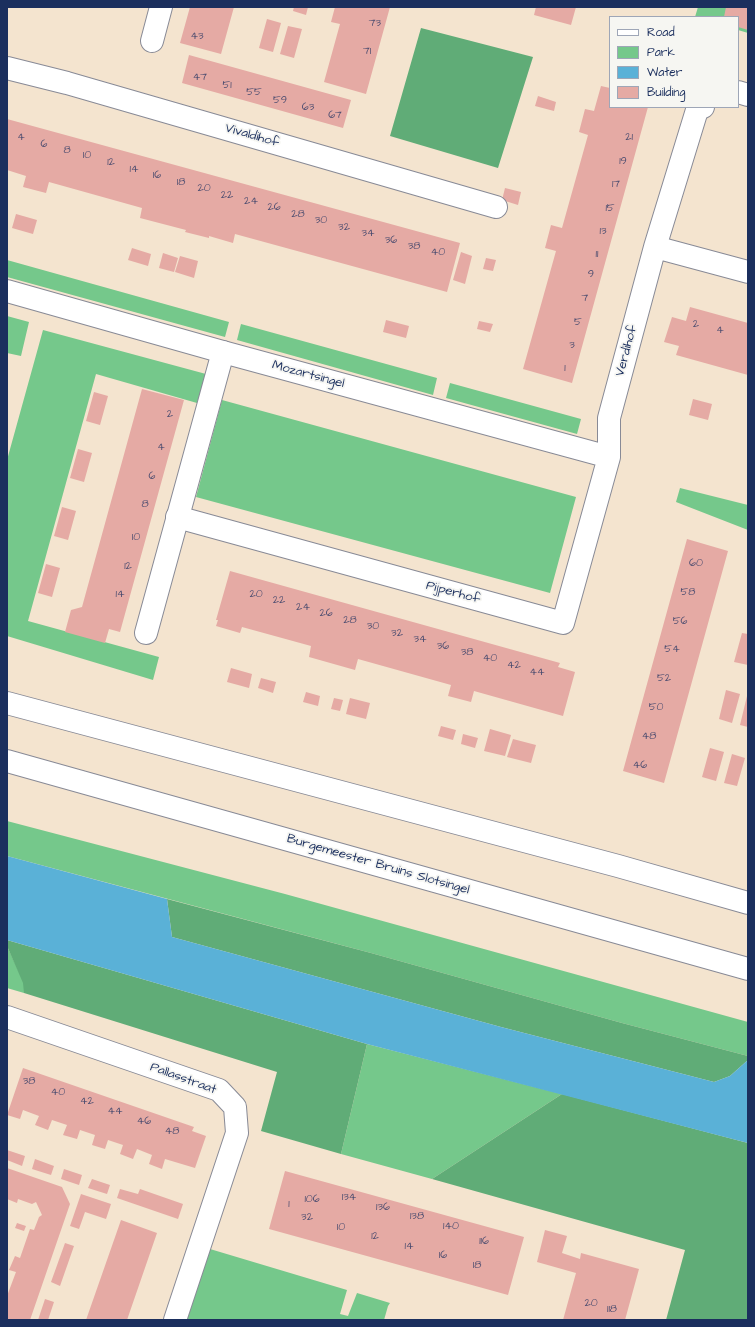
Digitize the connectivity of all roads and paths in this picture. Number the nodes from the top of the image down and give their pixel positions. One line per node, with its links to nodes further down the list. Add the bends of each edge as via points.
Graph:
1 (161, 7): 2 (street)
2 (152, 41)
3 (7, 68): 5 (street, Vivaldihof, via 75,85)
4 (701, 108): 6 (street, Verdihof, via 697,110)
5 (496, 207)
6 (655, 247): 7 (street); 10 (street, Verdihof, via 609,418)
7 (748, 272)
8 (7, 291): 9 (street, Mozartsingel)
9 (223, 352): 10 (street, Mozartsingel); 11 (street)
10 (609, 457): 11 (street, Pijperhof, via 562,624)
11 (177, 517): 12 (street)
12 (146, 633)
13 (7, 703): 15 (street)
14 (7, 761): 16 (street, Burgemeester Bruins Slotsingel)
15 (748, 903)
16 (748, 969)
17 (7, 1017): 18 (street, Pallasstraat, via 219,1090 235,1107 237,1133)
18 (175, 1320)

